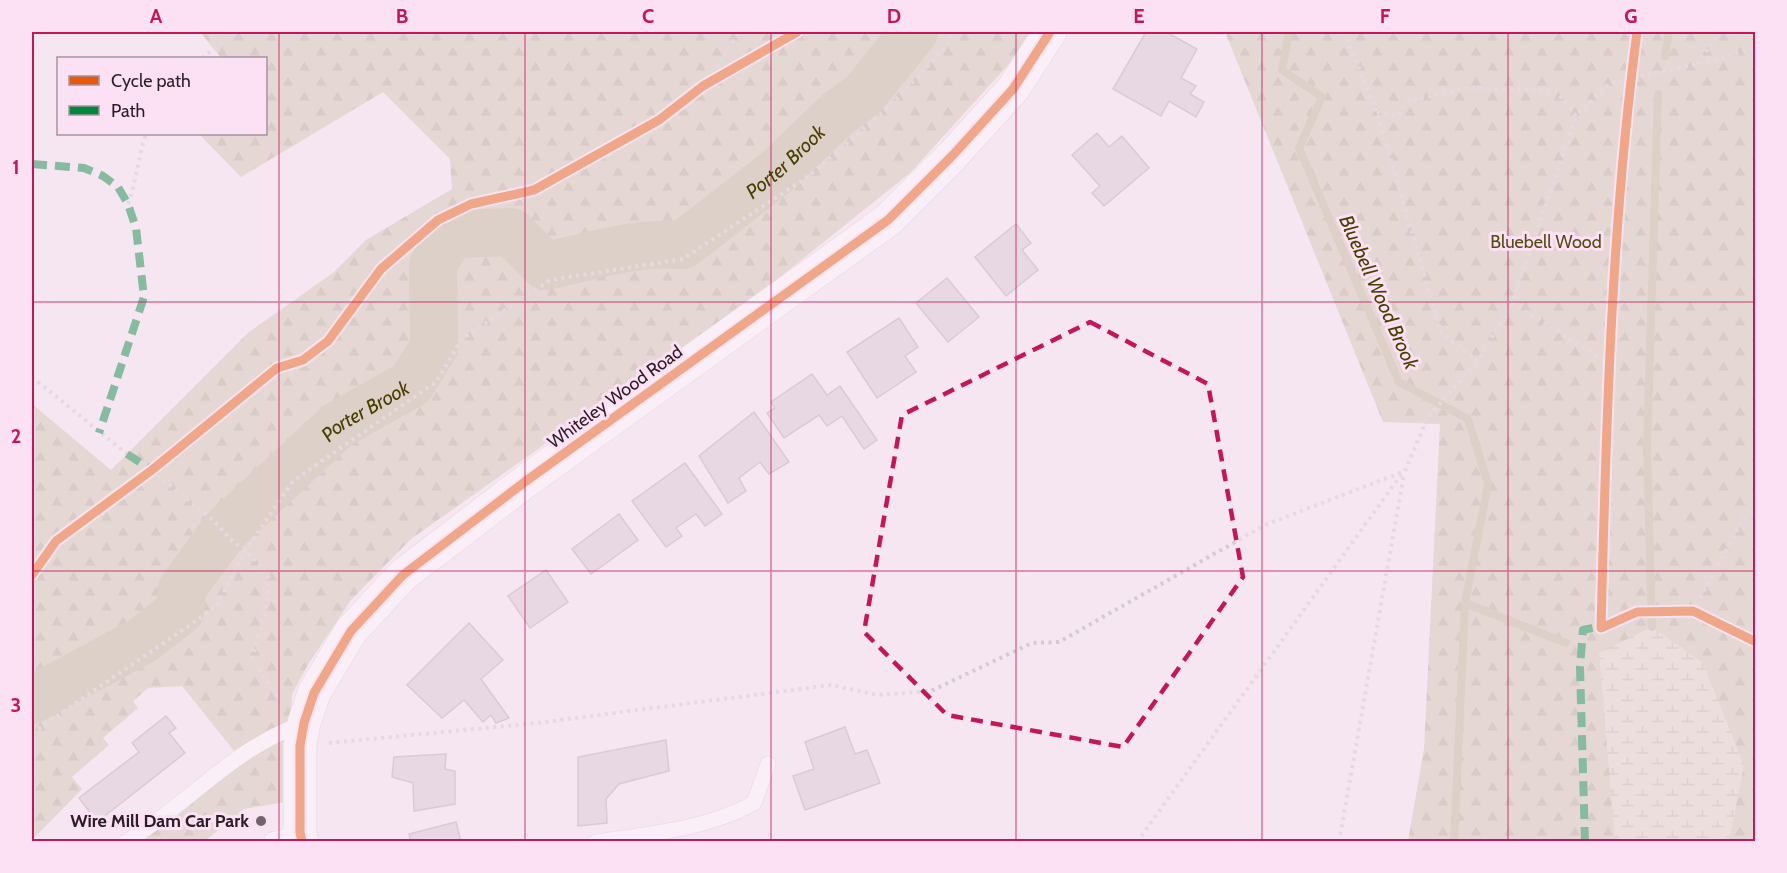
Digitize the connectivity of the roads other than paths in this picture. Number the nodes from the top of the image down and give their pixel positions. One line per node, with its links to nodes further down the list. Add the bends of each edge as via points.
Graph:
1 (1050, 32): 2 (street, Whiteley Wood Road, via 1013,89 888,220 526,481 403,575 351,631 314,693)
2 (302, 735): 4 (street, Whiteley Wood Road); 5 (lane, via 274,734 243,752)
3 (768, 764): 6 (lane, via 754,803 732,815)
4 (291, 838)
5 (126, 842)
6 (596, 842)

